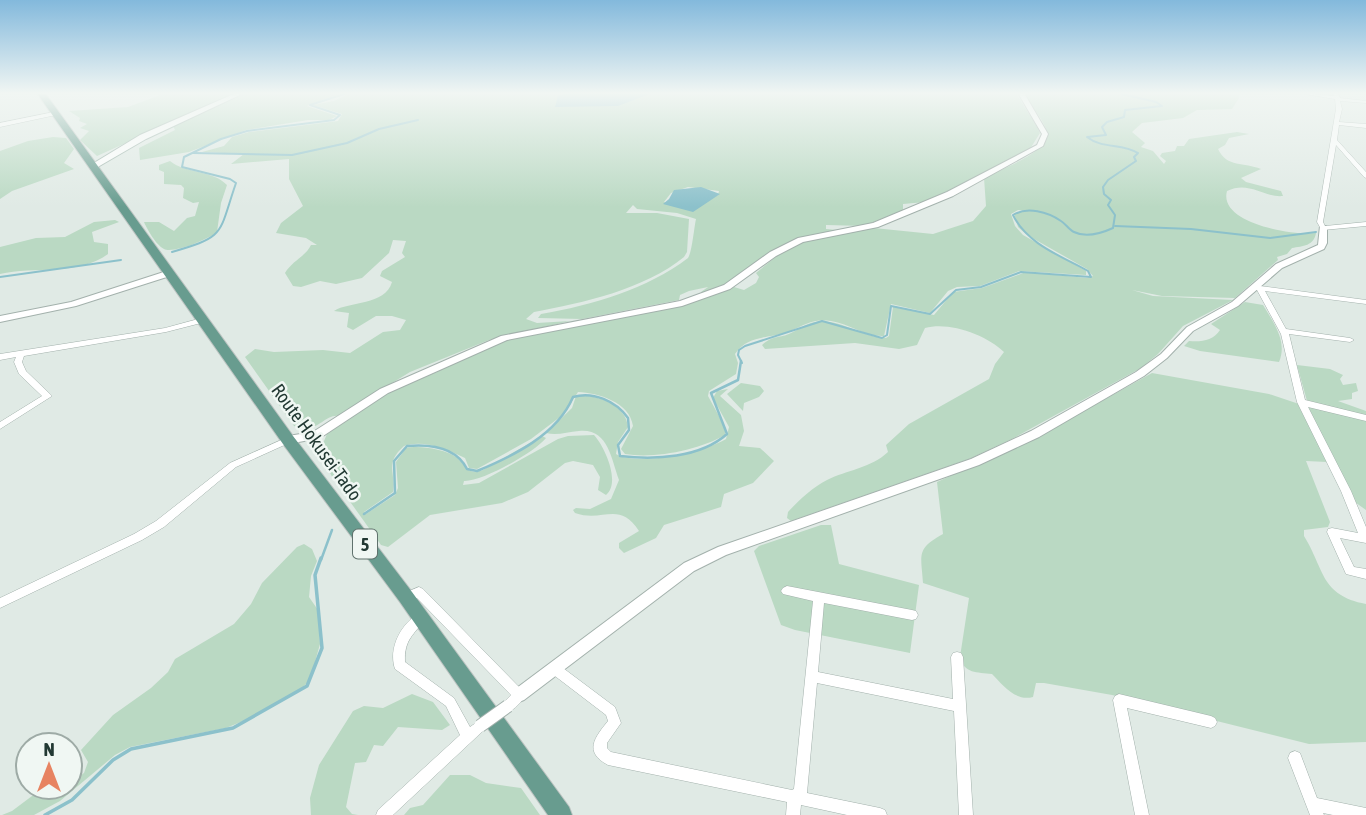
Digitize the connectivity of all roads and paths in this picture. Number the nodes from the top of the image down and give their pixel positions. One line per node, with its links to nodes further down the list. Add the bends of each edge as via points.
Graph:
1 (67, 131): 6 (main road, Route Hokusei-Tado / 5)
2 (156, 131): 6 (main road)
3 (1043, 131): 22 (street, via 1040,146 950,194 875,225 801,240 710,295 504,338 384,391 316,435)
4 (1336, 131): 5 (street)
5 (1334, 140): 7 (street); 9 (street, via 1320,222)
6 (93, 166): 10 (main road, Route Hokusei-Tado / 5)
7 (1366, 176)
8 (1366, 224): 9 (street)
9 (1323, 229): 11 (street, via 1321,247 1279,266)
10 (170, 273): 13 (street, via 73,304); 14 (main road, Route Hokusei-Tado / 5)
11 (1258, 288): 12 (street); 15 (street); 32 (street, via 1190,329 1140,374 1035,434 975,462 722,551 689,567)
12 (1366, 302)
13 (0, 318)
14 (202, 320): 17 (street); 22 (main road, Route Hokusei-Tado / 5)
15 (1283, 331): 16 (street); 19 (street)
16 (1350, 340)
17 (21, 353): 18 (street); 21 (street, via 22,372 48,396)
18 (0, 357)
19 (1301, 402): 20 (street); 23 (street)
20 (1366, 418)
21 (0, 426)
22 (288, 440): 26 (main road, Route Hokusei-Tado / 5); 28 (street, via 233,465 138,537)
23 (1366, 539): 24 (street, via 1332,532 1350,571)
24 (1366, 574)
25 (787, 591): 27 (street)
26 (405, 597): 30 (main road, Route Hokusei-Tado / 5); 34 (street, via 419,592)
27 (818, 597): 29 (street); 33 (street)
28 (0, 603)
29 (912, 615)
30 (419, 618): 37 (street, via 397,648 399,665 450,702); 42 (main road, Route Hokusei-Tado / 5)
31 (957, 657): 35 (street)
32 (555, 669): 34 (street); 39 (street, via 611,711 615,723 601,740 600,750 608,758)
33 (812, 676): 35 (street); 39 (street)
34 (514, 700): 37 (street, bridge)
35 (960, 706): 45 (street)
36 (1211, 722): 46 (street, via 1119,700)
37 (468, 737): 41 (street)
38 (1295, 758): 40 (street)
39 (798, 796): 43 (street); 44 (street)
40 (1315, 810): 47 (street)
41 (383, 815)
42 (561, 815)
43 (793, 815)
44 (880, 815)
45 (967, 815)
46 (1142, 815)
47 (1366, 815)

